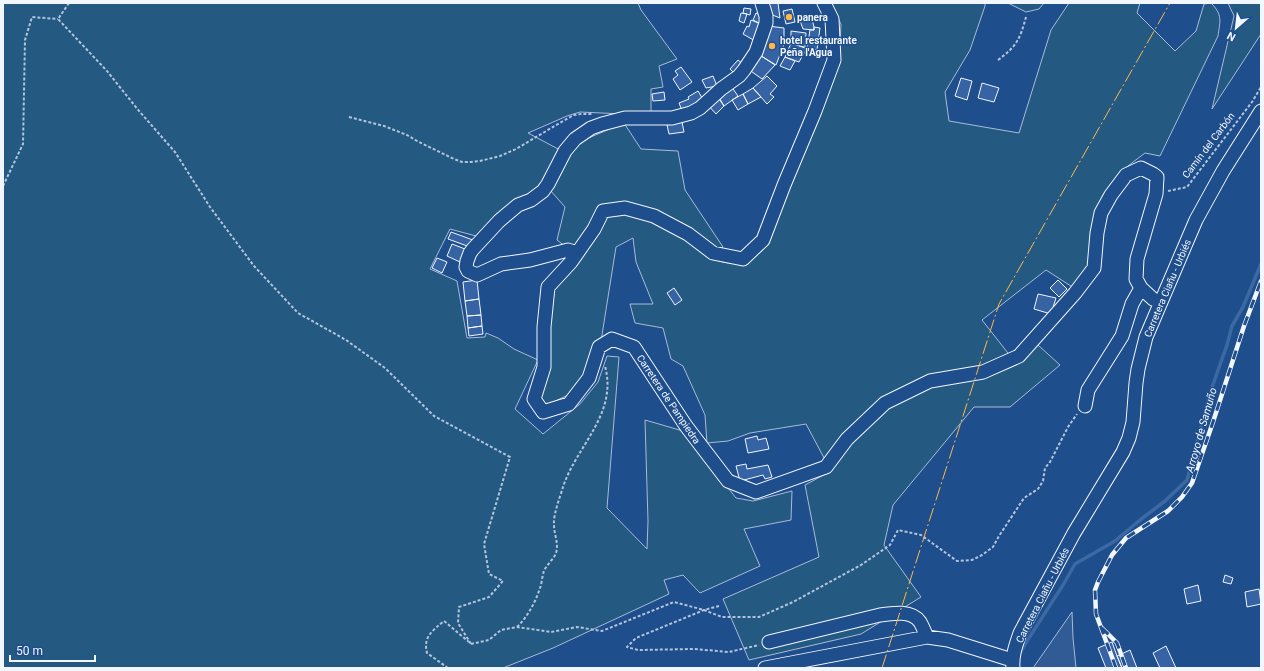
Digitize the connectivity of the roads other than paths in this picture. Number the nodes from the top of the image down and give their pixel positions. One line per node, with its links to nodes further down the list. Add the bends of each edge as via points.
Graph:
1 (762, 3): 5 (street, via 766,23 756,52 739,76 691,113 672,118 625,118 591,128 575,139 565,151 544,191 518,205 499,221 470,253 466,267 468,271 477,275 501,264 530,260 568,250)
2 (824, 3): 5 (street, via 832,19 834,60 763,240 743,259 713,253 688,234 654,216 625,208 603,211)
3 (1261, 111): 4 (street, Carretera Ciañu - Urbiés)
4 (1255, 128): 7 (street, Carretera Ciañu - Urbiés, via 1223,171 1196,220)
5 (577, 253): 6 (street, Carretera de Pampiedra, via 548,287 544,367 534,399 543,412 569,404 589,378 599,347 612,339 634,347 686,426 728,481 756,492 826,468 847,439 885,403 930,382 983,372 1018,356 1094,268 1101,214 1126,175 1141,168 1157,177 1156,194 1137,259 1136,279)
6 (1141, 288): 7 (street, via 1153,300); 8 (street, via 1132,304 1122,336 1088,390)
7 (1160, 302): 11 (street, Carretera Ciañu - Urbiés, via 1146,337 1138,369 1129,438 1024,627 1014,648)
8 (1085, 406)
9 (927, 637): 10 (street, via 920,622 913,616 894,613); 11 (street, via 948,640); 12 (street)
10 (769, 642)
11 (1012, 664)
12 (765, 668)

